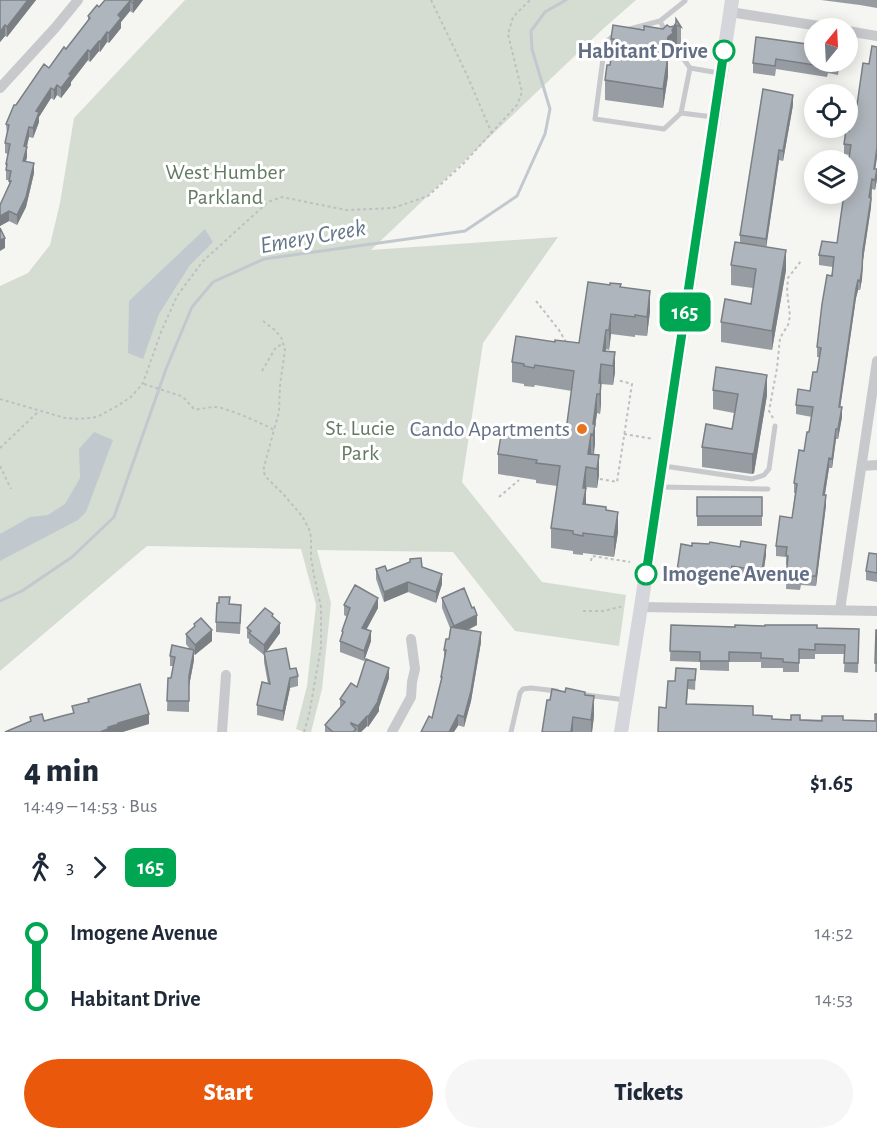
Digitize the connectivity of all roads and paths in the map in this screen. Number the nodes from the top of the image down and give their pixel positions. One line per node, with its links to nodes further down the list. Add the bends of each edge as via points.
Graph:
1 (78, 0): 14 (street)
2 (431, 0): 17 (path)
3 (530, 0): 17 (path, via 513,17 508,34 522,92 518,105)
4 (686, 1): 6 (lane)
5 (731, 6): 7 (street); 13 (main road)
6 (660, 21): 10 (lane); 15 (lane, via 617,32 605,43 595,118 664,129)
7 (804, 22)
8 (858, 33): 9 (street)
9 (877, 36)
10 (671, 42)
11 (676, 50): 12 (lane)
12 (690, 68): 13 (lane); 15 (lane)
13 (720, 74): 16 (main road)
14 (0, 88)
15 (681, 113): 16 (lane)
16 (714, 117): 37 (main road)
17 (492, 134): 26 (path, via 428,196 393,208 346,210 282,197 268,202 203,261 177,296)
18 (801, 261): 30 (path, via 788,278 790,316 780,338 769,411)
19 (536, 301): 22 (path)
20 (263, 321): 21 (path, via 276,331)
21 (283, 344): 24 (path, via 276,346); 31 (path, via 279,412)
22 (569, 348)
23 (877, 361): 29 (street)
24 (262, 371)
25 (616, 380): 32 (path, via 632,384)
26 (143, 383): 28 (path, via 132,396 97,417 65,418); 31 (path, via 185,399 194,409 215,406)
27 (0, 399): 28 (path)
28 (39, 411): 34 (path)
29 (873, 422): 38 (street)
30 (775, 426): 37 (lane, via 769,470 764,475 752,479)
31 (274, 430): 58 (path, via 263,471 309,529 321,607 321,647)
32 (624, 434): 33 (path); 39 (path, via 617,482)
33 (653, 439)
34 (0, 448)
35 (877, 465): 38 (street)
36 (0, 466): 42 (path)
37 (662, 466): 41 (main road)
38 (862, 466): 49 (street)
39 (600, 479)
40 (519, 480): 44 (path)
41 (659, 487): 43 (lane); 48 (main road)
42 (12, 489)
43 (768, 489)
44 (499, 497)
45 (591, 561): 46 (path, via 592,556)
46 (630, 562)
47 (624, 606): 50 (path)
48 (641, 607): 49 (street); 56 (main road)
49 (840, 610): 51 (street)
50 (583, 611)
51 (877, 611)
52 (411, 639): 59 (street, via 411,698)
53 (226, 675): 57 (street)
54 (565, 692): 60 (lane, via 523,689)
55 (576, 694): 56 (lane)
56 (627, 700): 61 (main road)
57 (222, 732)
58 (304, 732)
59 (392, 732)
60 (511, 732)
61 (621, 732)

